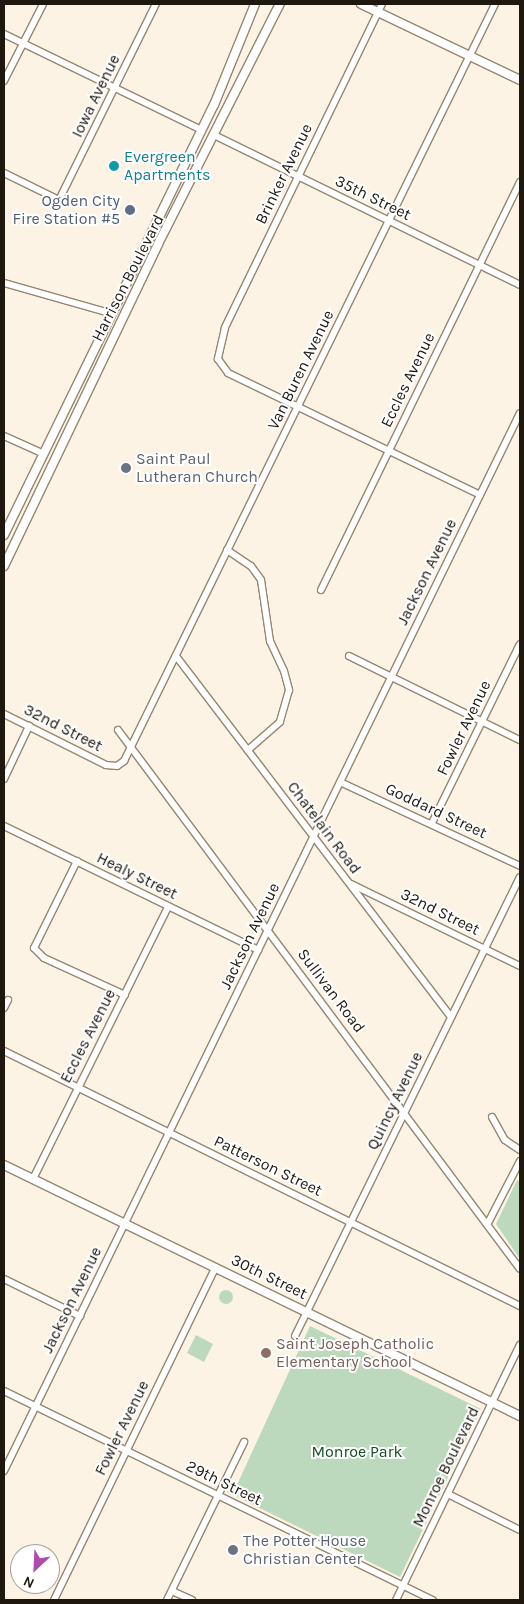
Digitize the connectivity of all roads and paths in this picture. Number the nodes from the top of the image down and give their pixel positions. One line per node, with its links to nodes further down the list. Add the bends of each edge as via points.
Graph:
1 (43, 4): 10 (street)
2 (156, 4): 14 (street, Iowa Avenue)
3 (255, 4): 15 (main road, Harrison Boulevard)
4 (280, 4): 16 (main road, Harrison Boulevard)
5 (361, 4): 8 (main road)
6 (382, 4): 8 (street, Brinker Avenue)
7 (495, 4): 11 (street, Van Buren Avenue)
8 (378, 12): 11 (main road); 18 (street, Brinker Avenue)
9 (4, 34): 10 (street)
10 (24, 44): 13 (street); 14 (street)
11 (470, 56): 12 (main road); 20 (street, Van Buren Avenue)
12 (520, 80)
13 (4, 82)
14 (116, 88): 15 (street); 17 (street, Iowa Avenue, via 59,200)
15 (202, 130): 24 (main road, Harrison Boulevard)
16 (214, 136): 18 (street, 35th Street); 33 (main road, Harrison Boulevard, via 158,244)
17 (4, 173)
18 (299, 177): 20 (street, 35th Street); 25 (street, Brinker Avenue, via 225,328 218,359 228,373)
19 (520, 182): 21 (street, Eccles Avenue)
20 (388, 221): 21 (street, 35th Street); 25 (street, Van Buren Avenue)
21 (479, 265): 23 (street, 35th Street); 28 (street, Eccles Avenue)
22 (4, 283): 24 (street)
23 (520, 285)
24 (110, 313): 29 (main road, Harrison Boulevard)
25 (299, 406): 28 (street); 32 (street, Van Buren Avenue)
26 (520, 413): 30 (street, Jackson Avenue)
27 (4, 436): 29 (street)
28 (390, 450): 30 (street); 34 (street, Eccles Avenue)
29 (44, 454): 31 (main road, Harrison Boulevard)
30 (480, 495): 38 (street, Jackson Avenue)
31 (4, 535)
32 (227, 550): 36 (street, Van Buren Avenue); 45 (street, via 251,566 261,580 270,642 289,690 280,722)
33 (4, 566)
34 (321, 590)
35 (520, 644): 40 (street, Fowler Avenue)
36 (176, 656): 44 (street, Van Buren Avenue); 45 (street, Chatelain Road)
37 (350, 656): 38 (street)
38 (391, 677): 40 (street); 47 (street, Jackson Avenue)
39 (4, 714): 41 (street, 32nd Street)
40 (483, 722): 43 (street); 48 (street, Fowler Avenue)
41 (29, 726): 44 (street, 32nd Street, via 111,767 121,764); 46 (street)
42 (118, 730): 44 (street, Sullivan Road)
43 (520, 740)
44 (132, 748): 56 (street, Sullivan Road)
45 (248, 750): 50 (street, Chatelain Road)
46 (4, 779)
47 (340, 782): 48 (street, Goddard Street); 50 (street, Jackson Avenue)
48 (432, 823): 52 (street, Goddard Street)
49 (4, 826): 51 (street, Healy Street)
50 (314, 836): 54 (street, Chatelain Road); 56 (street, Jackson Avenue)
51 (77, 861): 55 (street, Healy Street); 60 (street, via 34,948 44,958)
52 (520, 866)
53 (520, 877): 57 (street, Quincy Avenue)
54 (348, 882): 57 (street, 32nd Street); 63 (street, Chatelain Road)
55 (168, 906): 58 (street, Healy Street); 60 (street, Eccles Avenue)
56 (268, 930): 58 (street, Jackson Avenue); 66 (street, Sullivan Road)
57 (485, 949): 59 (street, 32nd Street); 63 (street, Quincy Avenue)
58 (258, 950): 68 (street, Jackson Avenue)
59 (520, 966)
60 (125, 995): 65 (street, Eccles Avenue)
61 (8, 1000): 62 (street)
62 (4, 1008)
63 (451, 1017): 66 (street, Quincy Avenue)
64 (4, 1051): 65 (street, Patterson Street)
65 (77, 1087): 68 (street, Patterson Street); 72 (street, Eccles Avenue)
66 (405, 1113): 73 (street, Quincy Avenue); 75 (street, Sullivan Road)
67 (492, 1117): 69 (street, via 505,1140)
68 (169, 1132): 73 (street, Patterson Street); 74 (street, Jackson Avenue)
69 (520, 1150)
70 (520, 1161): 75 (street)
71 (4, 1165): 72 (main road, 30th Street)
72 (33, 1179): 74 (main road, 30th Street)
73 (351, 1222): 79 (street, Patterson Street); 80 (street, Quincy Avenue)
74 (125, 1223): 76 (main road, 30th Street); 81 (street, Jackson Avenue)
75 (488, 1223): 77 (street, Sullivan Road)
76 (216, 1267): 80 (main road, 30th Street); 89 (street, Fowler Avenue)
77 (520, 1269)
78 (4, 1279): 81 (street)
79 (520, 1306)
80 (307, 1311): 82 (street, Quincy Avenue); 85 (main road, 30th Street)
81 (80, 1316): 86 (street, Jackson Avenue)
82 (295, 1336)
83 (520, 1345): 85 (street, Monroe Boulevard)
84 (4, 1391): 86 (street, 29th Street)
85 (492, 1404): 87 (main road, 30th Street); 91 (street, Monroe Boulevard)
86 (35, 1406): 89 (street, 29th Street); 90 (street, Jackson Avenue)
87 (520, 1416)
88 (244, 1442): 92 (street)
89 (127, 1451): 92 (street, 29th Street); 96 (street, Fowler Avenue)
90 (4, 1471)
91 (448, 1494): 93 (street); 94 (street, Monroe Boulevard)
92 (218, 1496): 94 (street, 29th Street); 95 (street)
93 (520, 1530)
94 (403, 1586): 99 (street, Monroe Boulevard); 100 (street, 29th Street)
95 (172, 1590): 97 (street); 98 (street)
96 (54, 1600)
97 (167, 1600)
98 (192, 1600)
99 (396, 1600)
100 (433, 1600)

